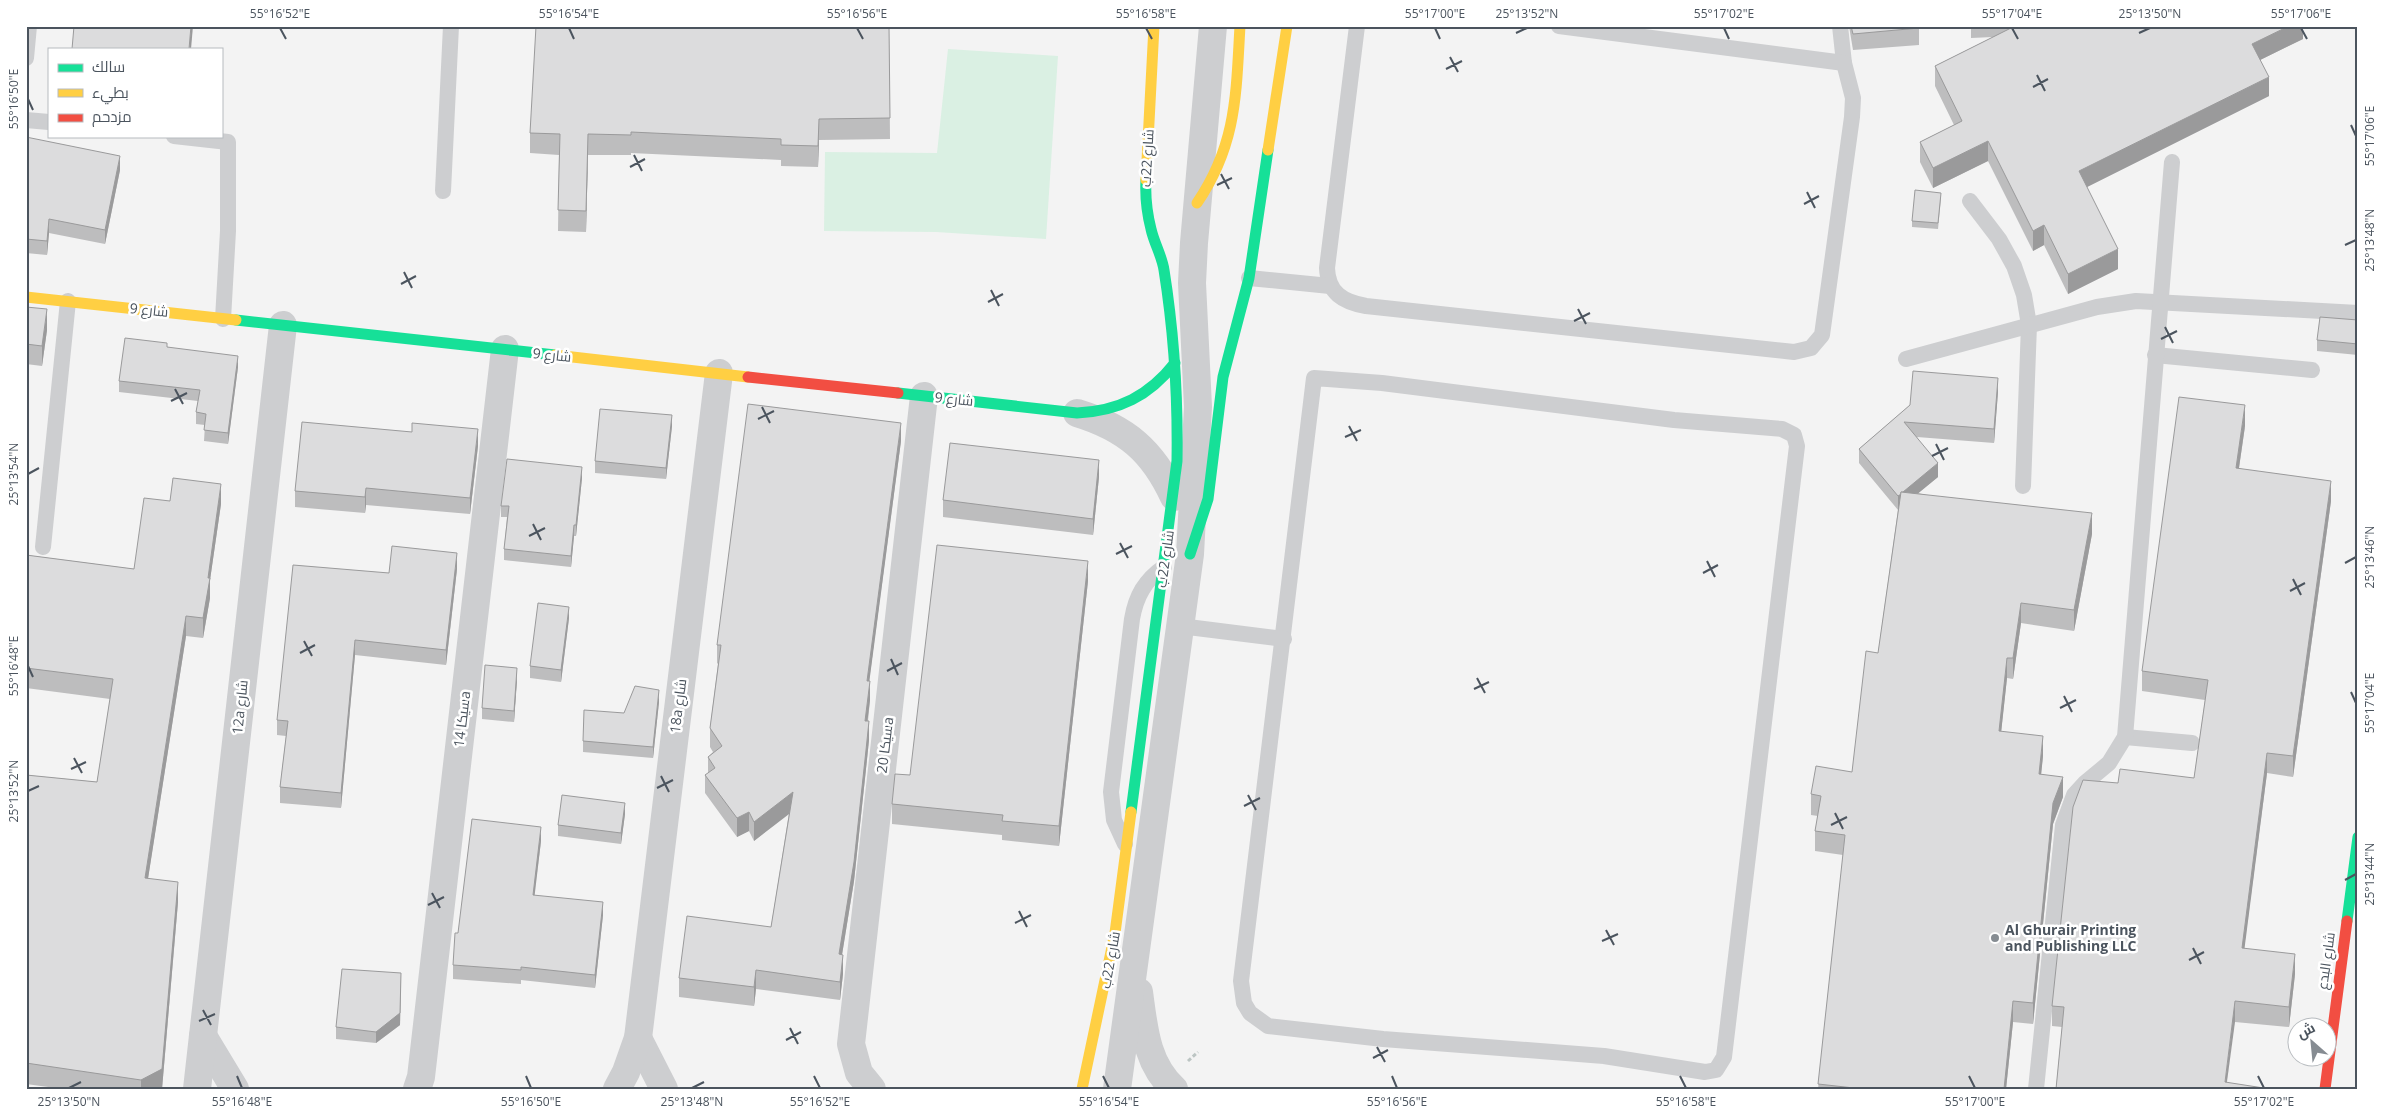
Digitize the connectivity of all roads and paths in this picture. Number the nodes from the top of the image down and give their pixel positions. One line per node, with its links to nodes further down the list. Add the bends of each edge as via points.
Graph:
1 (29, 26): 10 (lane)
2 (452, 26): 16 (lane)
3 (1154, 26): 31 (main road, شارع 22ب, via 1145,195 1166,282)
4 (1213, 26): 18 (street, شارع 22ب)
5 (1240, 26): 18 (main road, via 1229,146 1211,186)
6 (1287, 26): 19 (main road)
7 (1357, 26): 20 (lane, via 1327,268)
8 (1559, 26): 11 (lane)
9 (1840, 26): 11 (lane)
10 (26, 58)
11 (1844, 62): 20 (lane, via 1853,98 1852,117 1822,335 1802,352 1366,306 1349,303)
12 (26, 120): 13 (lane)
13 (48, 122)
14 (192, 138): 25 (lane, via 228,142)
15 (2172, 162): 23 (lane)
16 (443, 191)
17 (1970, 201): 27 (lane, via 2014,266 2024,295)
18 (1197, 203): 39 (street, شارع 22ب, via 1192,283 1198,407)
19 (1249, 278): 20 (lane); 39 (main road, via 1223,377 1208,499)
20 (1330, 286)
21 (26, 296): 22 (main road, شارع 9)
22 (68, 301): 25 (main road, شارع 9); 38 (lane)
23 (2160, 302): 24 (lane); 27 (lane, via 2116,303); 29 (lane)
24 (2358, 313)
25 (223, 319): 26 (main road, شارع 9)
26 (283, 325): 28 (main road, شارع 9); 48 (street, 12a شارع)
27 (2028, 325): 30 (lane); 36 (lane)
28 (505, 350): 33 (main road, شارع 9); 52 (street, سيكا 14a, via 421,1077)
29 (2155, 355): 32 (lane); 43 (lane)
30 (1906, 359)
31 (1175, 363): 35 (main road, شارع 9, via 1154,388 1126,406 1102,412); 37 (main road, شارع 22ب, via 1178,417)
32 (2312, 370)
33 (719, 373): 34 (main road, شارع 9); 49 (street, 18a شارع)
34 (924, 396): 35 (main road, شارع 9); 55 (street, سيكا 20a, via 851,1044 858,1072)
35 (1077, 413): 37 (street, شارع 9, via 1099,420 1136,443 1152,458)
36 (2024, 486)
37 (1174, 497): 40 (main road, شارع 22ب)
38 (43, 547)
39 (1190, 554): 41 (street, شارع 22ب)
40 (1164, 567): 46 (main road, شارع 22ب); 46 (lane, via 1145,584 1132,619 1111,792 1114,820)
41 (1180, 626): 42 (lane); 47 (street, شارع 22ب)
42 (1284, 639): 42 (lane, via 1241,982 1244,1003 1250,1013 1268,1026 1383,1039 1604,1056 1705,1072 1716,1070 1724,1057 1797,446 1794,435 1782,429 1674,420 1382,383 1314,378)
43 (2125, 737): 44 (lane); 59 (lane, via 2109,763 2074,795 2063,825)
44 (2192, 743)
45 (2358, 837): 60 (main road, شارع البدع)
46 (1126, 845): 56 (main road, شارع 22ب, via 1109,968)
47 (1134, 959): 57 (street, شارع 22ب); 58 (street, via 1150,1055)
48 (203, 1036): 50 (street, 12a شارع); 51 (street)
49 (638, 1038): 53 (street, 18a شارع); 54 (street)
50 (198, 1089)
51 (235, 1089)
52 (417, 1089)
53 (617, 1089)
54 (664, 1089)
55 (872, 1089)
56 (1082, 1089)
57 (1117, 1089)
58 (1174, 1089)
59 (2036, 1089)
60 (2324, 1089)

